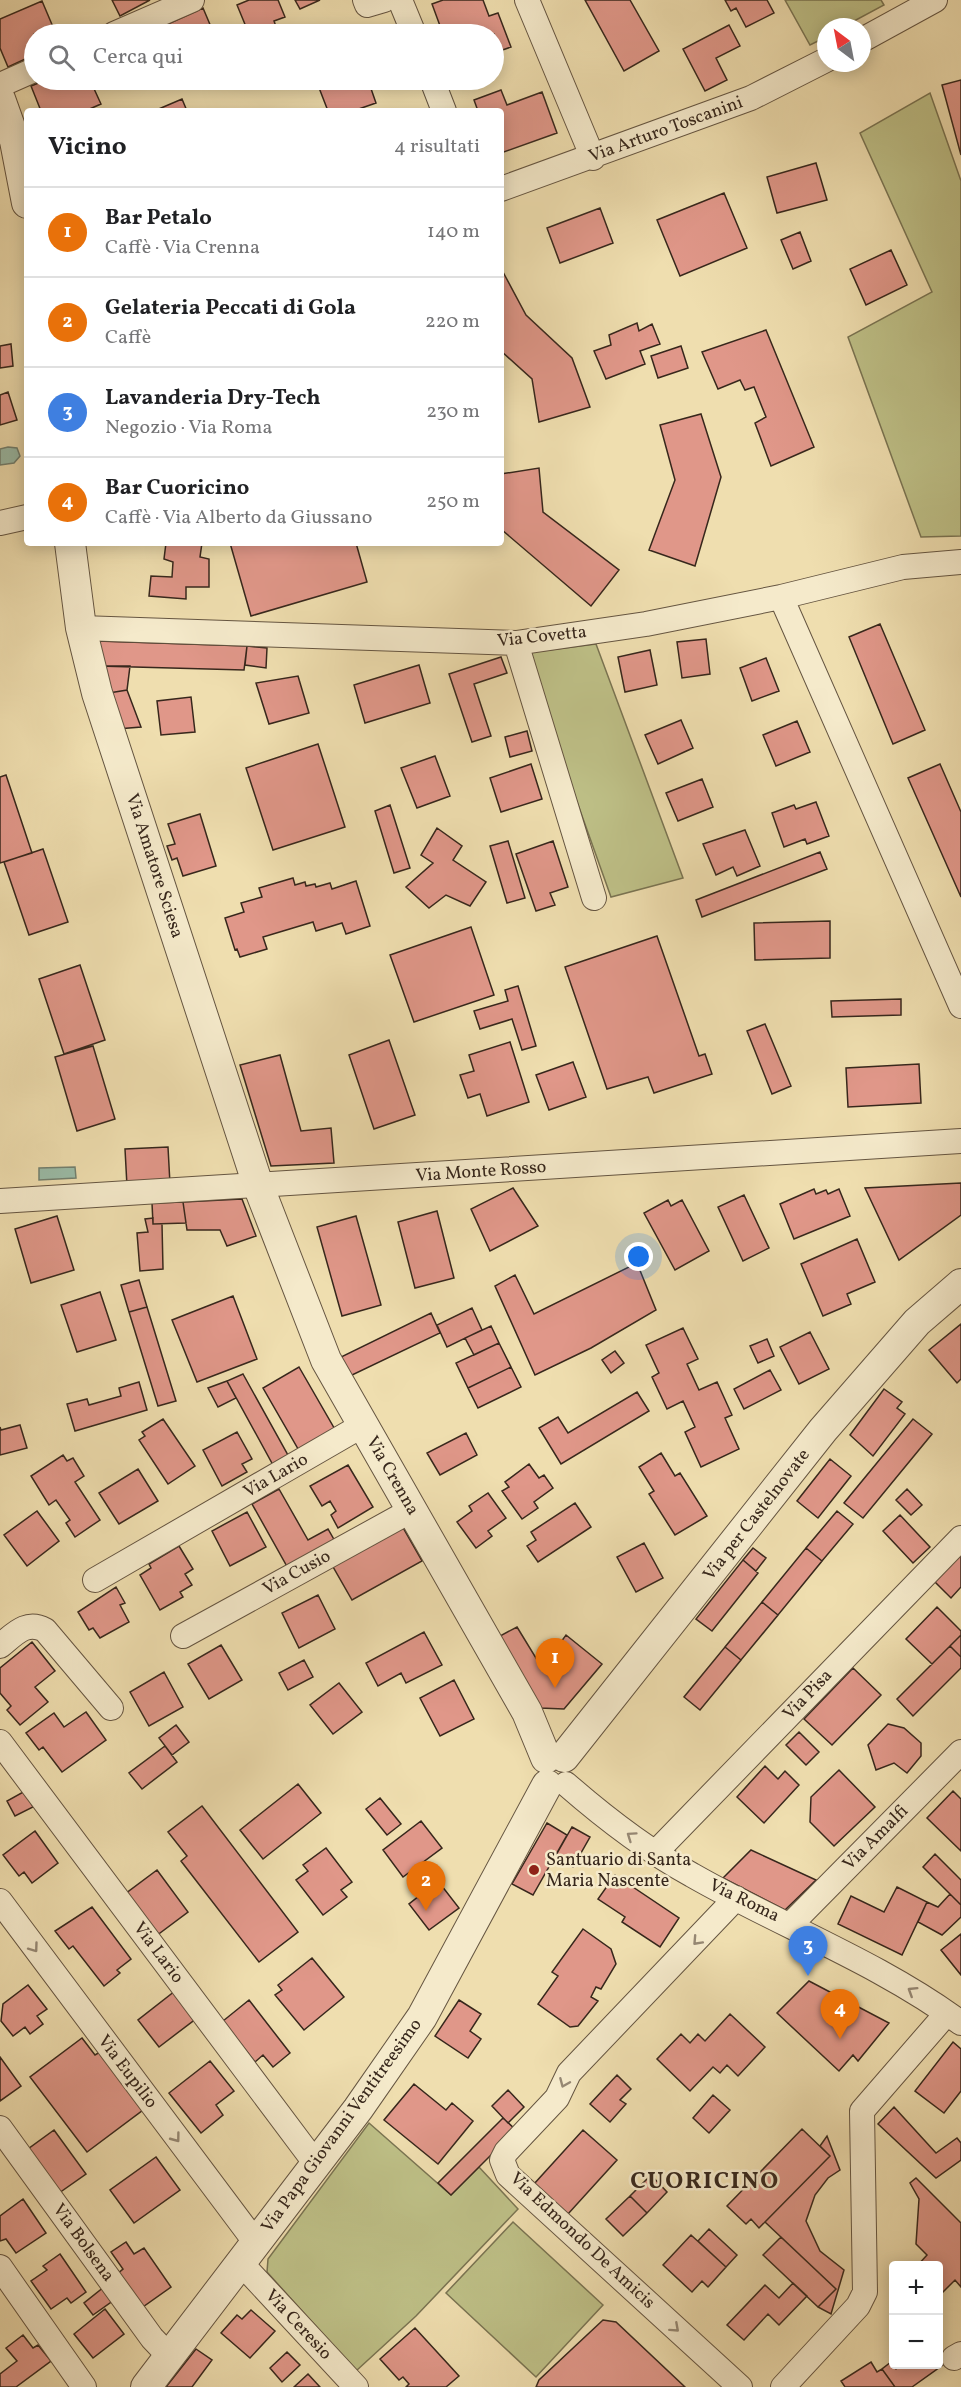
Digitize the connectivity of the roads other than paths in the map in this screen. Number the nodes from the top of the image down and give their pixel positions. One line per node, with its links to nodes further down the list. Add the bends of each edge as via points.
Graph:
1 (192, 0): 8 (street)
2 (365, 0): 3 (street, via 367,5)
3 (384, 0)
4 (400, 0): 9 (street)
5 (527, 0): 17 (street)
6 (935, 0): 7 (street)
7 (903, 8): 10 (street)
8 (137, 24)
9 (410, 24)
10 (871, 33)
11 (817, 65): 17 (street, Via Arturo Toscanini, via 751,98)
12 (24, 74): 13 (street)
13 (0, 85)
14 (436, 90): 16 (street)
15 (0, 99): 18 (street, via 15,141)
16 (443, 108)
17 (593, 158): 19 (street, Via Arturo Toscanini)
18 (24, 188)
19 (504, 188)
20 (24, 518): 21 (street)
21 (0, 523)
22 (70, 546): 25 (street, Via Amatore Sciesa)
23 (961, 562): 24 (street, Via Covetta, via 903,567)
24 (781, 597): 26 (street, Via Covetta, via 646,624); 28 (street)
25 (81, 628): 26 (street, Via Covetta); 30 (street, Via Amatore Sciesa, via 98,693)
26 (516, 643): 27 (street)
27 (594, 898)
28 (961, 1006)
29 (961, 1141): 30 (street, Via Monte Rosso)
30 (258, 1185): 31 (street, Via Monte Rosso); 33 (street, Via Crenna, via 326,1360)
31 (0, 1201)
32 (961, 1284): 42 (street, Via per Castelnovate, via 917,1322 823,1430)
33 (363, 1425): 34 (street, Via Crenna); 36 (street, Via Lario)
34 (412, 1510): 37 (street, Via Cusio); 42 (street, Via Crenna, via 527,1712)
35 (961, 1538): 43 (street, Via Pisa)
36 (95, 1580)
37 (183, 1636)
38 (0, 1646): 39 (street, via 25,1627 36,1625 45,1630)
39 (111, 1708)
40 (0, 1742): 49 (street, Via Lario)
41 (961, 1752): 46 (street, Via Amalfi)
42 (556, 1771): 43 (street, Via Roma, one-way to 42, via 597,1811); 49 (street, Via Papa Giovanni Ventitreesimo, via 422,2017)
43 (655, 1853): 44 (street, Via Roma)
44 (736, 1898): 46 (street, Via Roma); 56 (street, Via Edmondo De Amicis, one-way to 56, via 569,2073 557,2098 502,2160 508,2175)
45 (0, 1901): 50 (street, Via Eupilio, one-way to 50)
46 (791, 1924): 47 (street, Via Roma, one-way to 46, via 881,1971)
47 (954, 2018): 57 (street, via 862,2111 865,2292 858,2306)
48 (0, 2128): 52 (street, Via Bolsena)
49 (316, 2164): 50 (street, Via Papa Giovanni Ventitreesimo)
50 (248, 2253): 52 (street, Via Papa Giovanni Ventitreesimo); 55 (street, Via Ceresio)
51 (0, 2267): 53 (street)
52 (169, 2356): 54 (street, Via Papa Giovanni Ventitreesimo)
53 (84, 2387)
54 (146, 2387)
55 (356, 2387)
56 (740, 2387)
57 (783, 2387)

